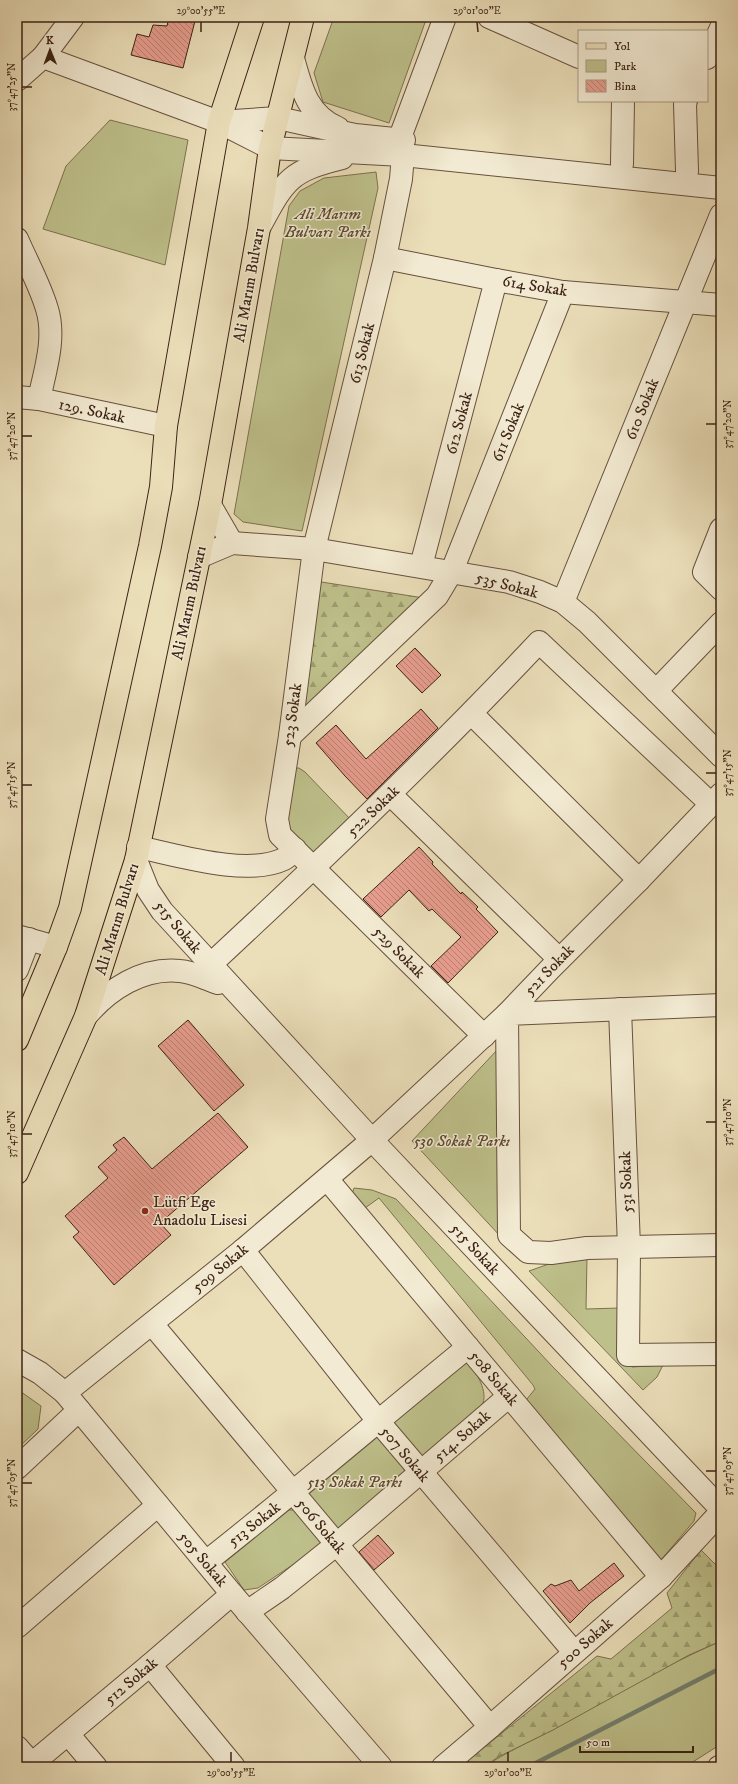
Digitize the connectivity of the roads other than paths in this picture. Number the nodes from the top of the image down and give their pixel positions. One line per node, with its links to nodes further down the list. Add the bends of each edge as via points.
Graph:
1 (73, 17): 8 (street)
2 (254, 17): 15 (main road)
3 (303, 17): 10 (main road, Ali Marım Bulvarı)
4 (445, 17): 17 (street, 613 Sokak)
5 (489, 17): 9 (street)
6 (721, 28): 7 (street)
7 (708, 56)
8 (43, 57): 11 (street); 15 (street)
9 (578, 57)
10 (293, 58): 14 (main road, Ali Marım Bulvarı); 16 (street, via 299,82 308,102 320,118)
11 (17, 80)
12 (623, 102): 19 (street)
13 (683, 102): 20 (street)
14 (278, 118): 15 (street); 16 (street); 18 (main road, Ali Marım Bulvarı)
15 (219, 122): 18 (street); 33 (main road)
16 (361, 144): 17 (street); 18 (street); 24 (street, via 296,174 279,191)
17 (401, 147): 19 (street); 22 (street); 26 (street, 613 Sokak, via 401,179)
18 (270, 148): 24 (main road, Ali Marım Bulvarı)
19 (622, 164): 20 (street)
20 (687, 171): 21 (street)
21 (721, 174)
22 (721, 188)
23 (721, 215): 29 (street, 610 Sokak)
24 (259, 228): 34 (main road, Ali Marım Bulvarı)
25 (17, 239): 32 (street, via 47,310 49,353)
26 (385, 258): 27 (street, 614 Sokak); 37 (street, 613 Sokak)
27 (496, 280): 28 (street, 614 Sokak); 39 (street, 612 Sokak)
28 (563, 292): 29 (street, 614 Sokak); 40 (street, 611 Sokak)
29 (686, 303): 30 (street, 614 Sokak); 42 (street, 610 Sokak)
30 (721, 305)
31 (17, 398): 32 (street, 129. Sokak)
32 (39, 399): 33 (street, 129. Sokak)
33 (166, 426): 55 (main road, via 161,487 150,546 70,908)
34 (210, 505): 36 (street); 38 (main road, Ali Marım Bulvarı)
35 (721, 529): 41 (street, via 704,572)
36 (232, 543): 37 (street, 535 Sokak); 38 (street)
37 (314, 549): 39 (street, 535 Sokak); 46 (street, 523 Sokak)
38 (199, 557): 51 (main road, Ali Marım Bulvarı)
39 (421, 566): 40 (street, 535 Sokak)
40 (452, 571): 42 (street, 535 Sokak, via 509,582); 46 (street, 611 Sokak, via 437,596)
41 (721, 588)
42 (563, 602): 44 (street, 535 Sokak)
43 (721, 623): 44 (street)
44 (656, 691): 47 (street, 535 Sokak)
45 (472, 714): 48 (street, 522 Sokak); 49 (street, 522 Sokak, via 539,642); 53 (street)
46 (290, 736): 50 (street, 523 Sokak, via 277,819 280,834)
47 (721, 756)
48 (390, 794): 52 (street, 522 Sokak); 56 (street)
49 (716, 800): 53 (street, 521 Sokak)
50 (295, 849): 51 (street, via 284,859 260,866 221,864); 52 (street, 523 Sokak)
51 (137, 853): 58 (street, 515 Sokak, via 148,890); 62 (main road, Ali Marım Bulvarı)
52 (314, 868): 58 (street, 522 Sokak); 63 (street, 529 Sokak)
53 (638, 880): 56 (street, 521 Sokak)
54 (23, 937): 55 (street); 57 (street)
55 (56, 947): 64 (main road)
56 (559, 958): 61 (street, 521 Sokak)
57 (17, 970)
58 (208, 972): 62 (street, 515 Sokak, via 164,971 135,978 105,995); 65 (street, 515 Sokak, via 231,987)
59 (721, 1005): 60 (street)
60 (620, 1009): 61 (street); 69 (street, 531 Sokak)
61 (507, 1014): 63 (street, 521 Sokak); 69 (street, via 510,1235 528,1252 551,1253 587,1248)
62 (86, 1016): 66 (main road, Ali Marım Bulvarı)
63 (484, 1036): 65 (street, 521 Sokak)
64 (17, 1040)
65 (372, 1140): 67 (street, 509 Sokak); 83 (street, 515 Sokak)
66 (17, 1173)
67 (327, 1179): 70 (street, 509 Sokak); 72 (street, 508 Sokak)
68 (721, 1245): 69 (street)
69 (629, 1247): 73 (street, 531 Sokak, via 628,1355)
70 (243, 1250): 71 (street, 509 Sokak); 78 (street, 507 Sokak)
71 (152, 1324): 75 (street, 509 Sokak); 81 (street, 506 Sokak)
72 (468, 1347): 76 (street, 508 Sokak); 78 (street, 513 Sokak)
73 (721, 1354)
74 (17, 1360): 75 (street, 505 Sokak, via 40,1373)
75 (65, 1393): 77 (street, 505 Sokak)
76 (509, 1396): 80 (street, 514. Sokak); 87 (street, 508 Sokak)
77 (79, 1410): 79 (street); 82 (street, 505 Sokak)
78 (378, 1421): 80 (street, 507 Sokak); 81 (street, 513 Sokak)
79 (17, 1468)
80 (420, 1472): 85 (street, 514. Sokak); 91 (street, 507 Sokak)
81 (293, 1493): 85 (street, 506 Sokak); 86 (street, 513 Sokak)
82 (158, 1505): 86 (street, 505 Sokak); 90 (street)
83 (721, 1509)
84 (721, 1512): 87 (street, 500 Sokak)
85 (337, 1544): 89 (street, 514. Sokak); 93 (street, 506 Sokak)
86 (206, 1562): 88 (street, 505 Sokak)
87 (661, 1577): 91 (street, 500 Sokak)
88 (232, 1594): 89 (street, 505 Sokak); 92 (street, 512 Sokak)
89 (247, 1612): 99 (street, 505 Sokak)
90 (17, 1627)
91 (574, 1652): 93 (street, 500 Sokak)
92 (150, 1665): 94 (street, 512 Sokak); 98 (street)
93 (490, 1727): 100 (street, 500 Sokak)
94 (68, 1734): 96 (street, 512 Sokak); 97 (street)
95 (17, 1747): 96 (street)
96 (30, 1765)
97 (96, 1767)
98 (234, 1767)
99 (380, 1767)
100 (443, 1767)

